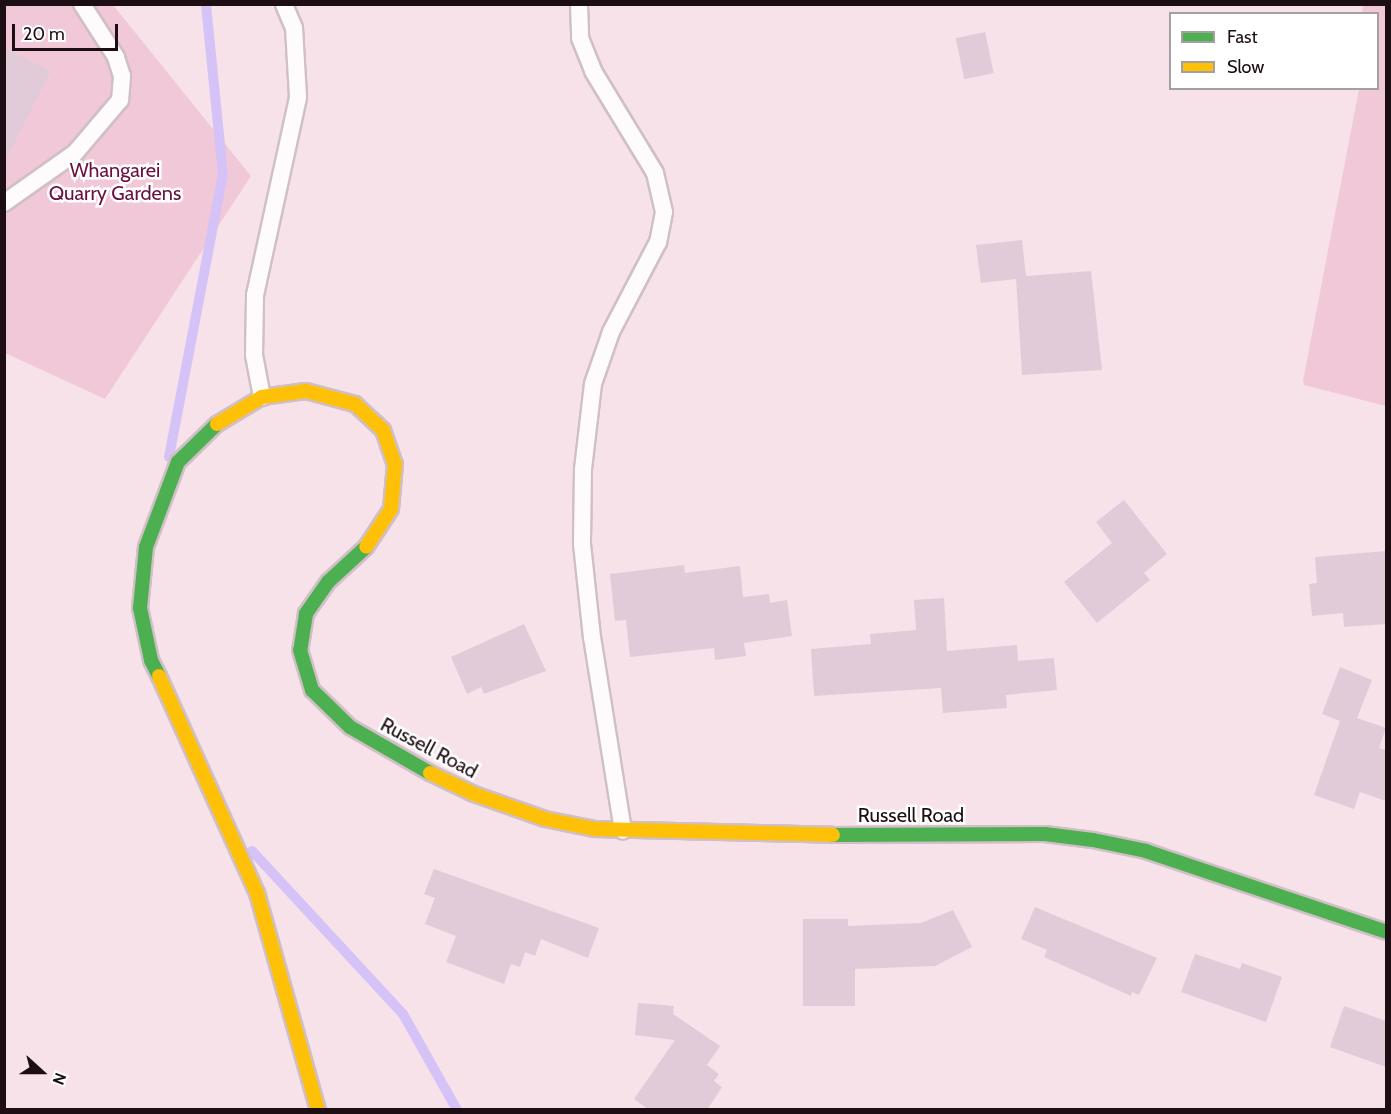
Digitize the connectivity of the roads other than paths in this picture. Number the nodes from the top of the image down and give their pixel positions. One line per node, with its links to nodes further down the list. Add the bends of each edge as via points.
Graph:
1 (82, 4): 4 (lane, via 116,57 122,76 120,100 75,153)
2 (284, 4): 5 (lane, via 294,28 298,97 255,295 254,355)
3 (579, 4): 6 (lane, via 580,38 593,71 655,173 664,212 658,242 611,332 593,384 584,469 582,544 587,591)
4 (4, 203)
5 (262, 397): 6 (street, Russell Road, via 306,391 355,404 383,430 395,464 391,508 365,548 328,582 306,614 300,650 312,690 351,726 400,759 474,794 545,819); 8 (street, Russell Road, via 213,426 178,462 146,547 140,608 151,660 256,893 286,986)
6 (623, 831): 7 (street, Russell Road, via 1045,834 1093,840 1146,851)
7 (1386, 932)
8 (318, 1110)

